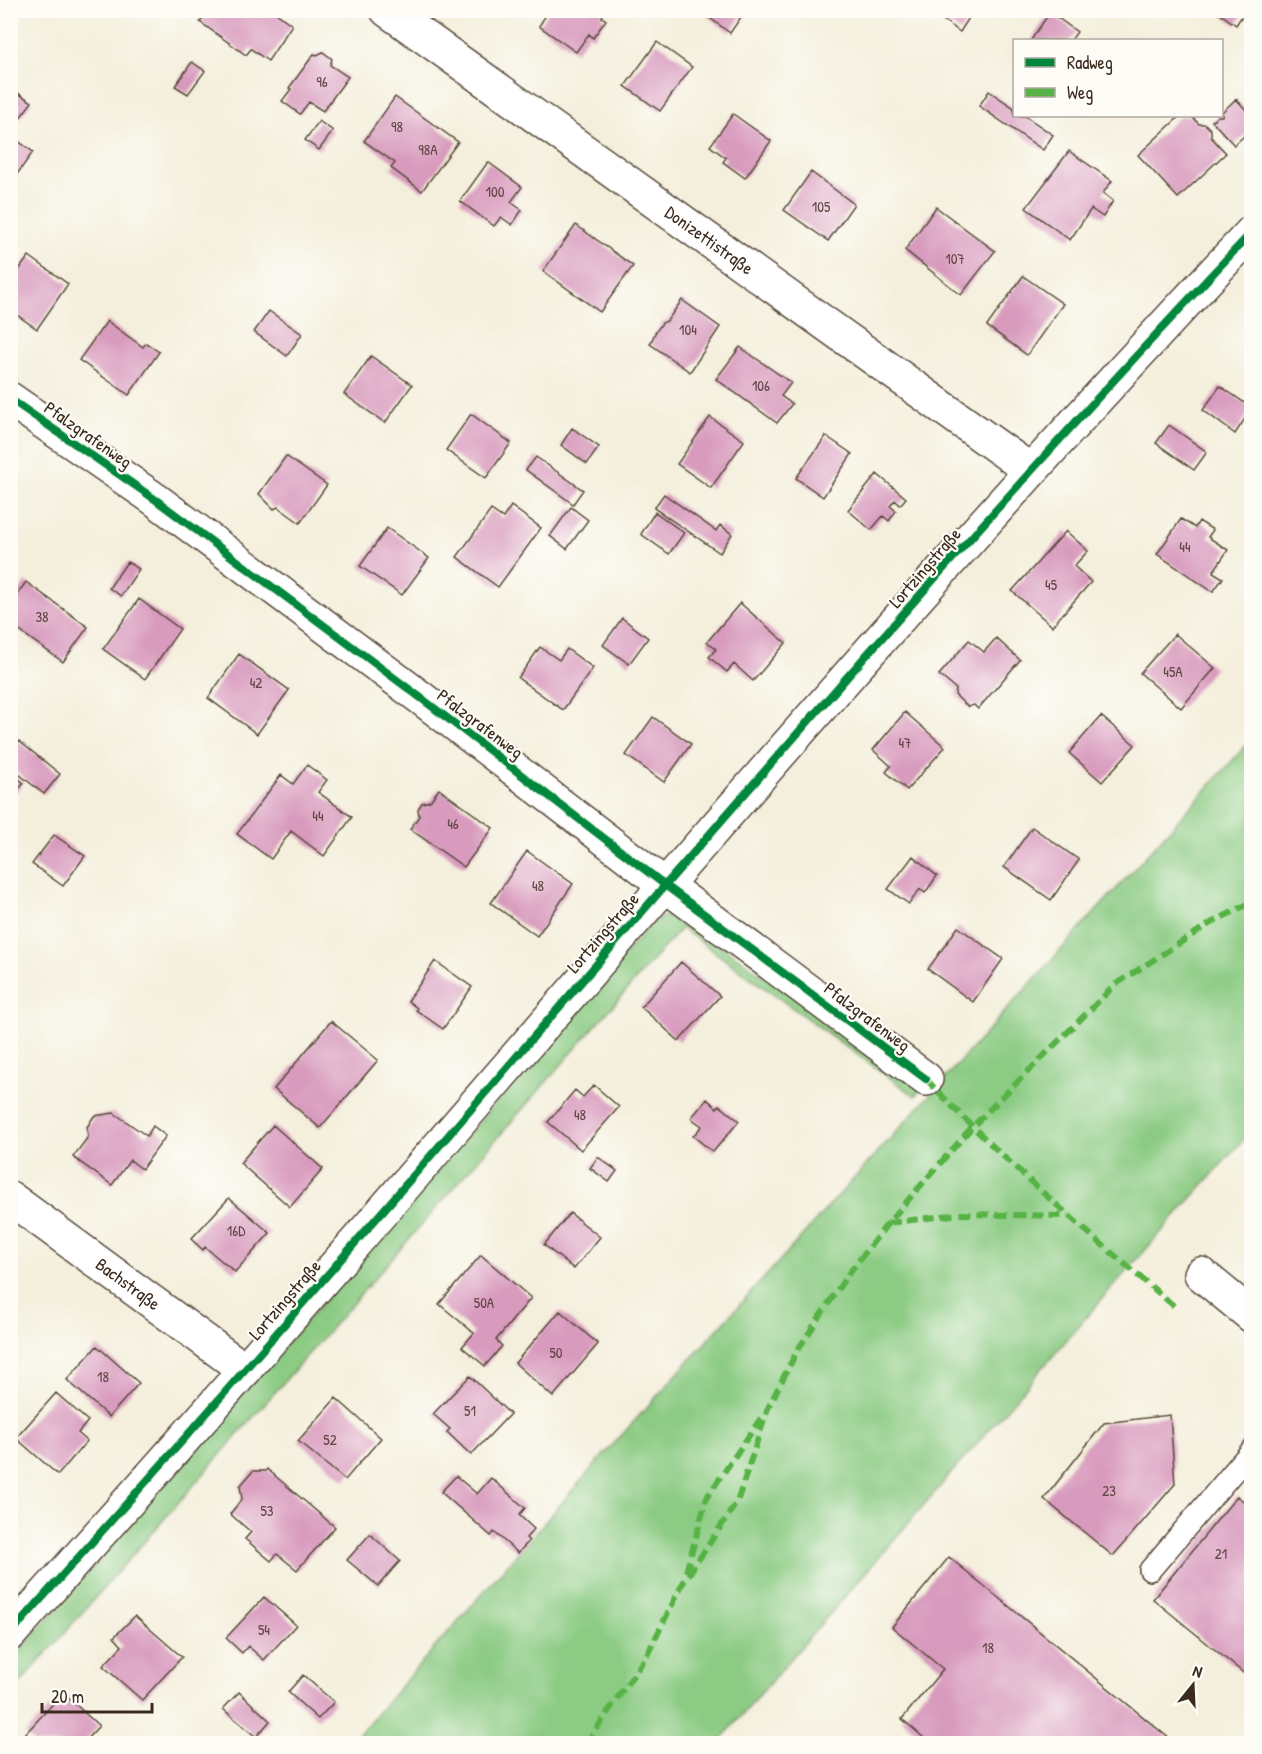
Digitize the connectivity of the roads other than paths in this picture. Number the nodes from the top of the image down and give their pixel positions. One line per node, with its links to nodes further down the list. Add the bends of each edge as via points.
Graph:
1 (387, 10): 4 (street, Donizettistraße)
2 (1251, 232): 4 (street, Lortzingstraße)
3 (10, 399): 5 (street, Pfalzgrafenweg, via 175,514)
4 (1030, 470): 5 (street, Lortzingstraße)
5 (665, 885): 6 (street, Pfalzgrafenweg); 10 (street, Lortzingstraße)
6 (926, 1079)
7 (10, 1198): 10 (street, Bachstraße)
8 (1201, 1274): 9 (street)
9 (1251, 1316)
10 (245, 1370): 13 (street, Lortzingstraße)
11 (1251, 1450): 12 (lane)
12 (1150, 1570)
13 (10, 1634)

